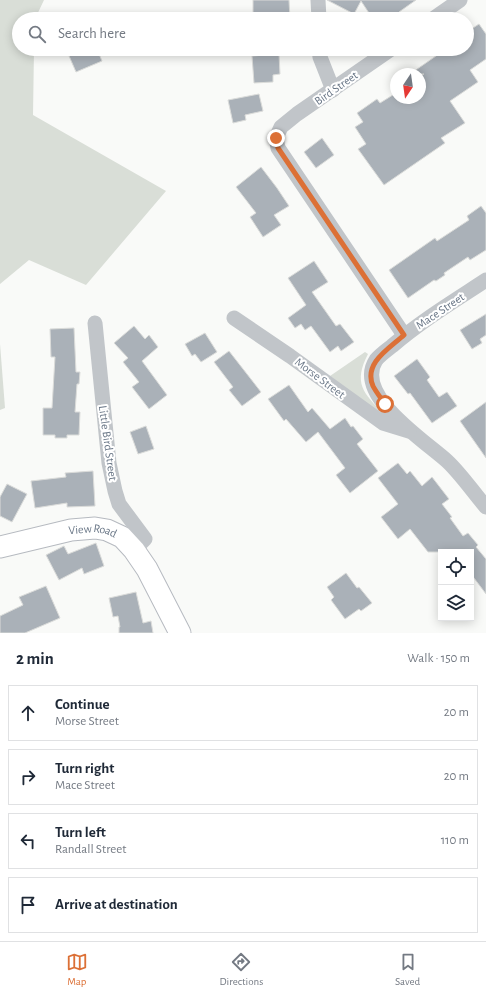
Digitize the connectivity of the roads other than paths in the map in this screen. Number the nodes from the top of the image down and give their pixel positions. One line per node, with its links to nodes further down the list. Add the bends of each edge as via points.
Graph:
1 (318, 0): 3 (street)
2 (460, 0): 4 (street)
3 (319, 12)
4 (443, 12)
5 (320, 56): 7 (street)
6 (381, 56): 7 (street, Bird Street)
7 (333, 90): 11 (street, Bird Street, via 281,127 276,138 278,148)
8 (486, 280): 11 (street, Mace Street)
9 (234, 318): 13 (street, Morse Street, via 383,423)
10 (94, 323): 16 (street, Little Bird Street, via 109,463 115,491 119,504 145,539)
11 (404, 335): 12 (street, Mace Street)
12 (376, 359): 13 (street, Morse Street, via 371,372 372,385)
13 (409, 431): 14 (street, Morse Street, via 448,462)
14 (486, 507)
15 (0, 547): 16 (street, View Road, via 71,530 95,528 122,537)
16 (134, 550): 17 (street, View Road, via 147,568)
17 (180, 633)

